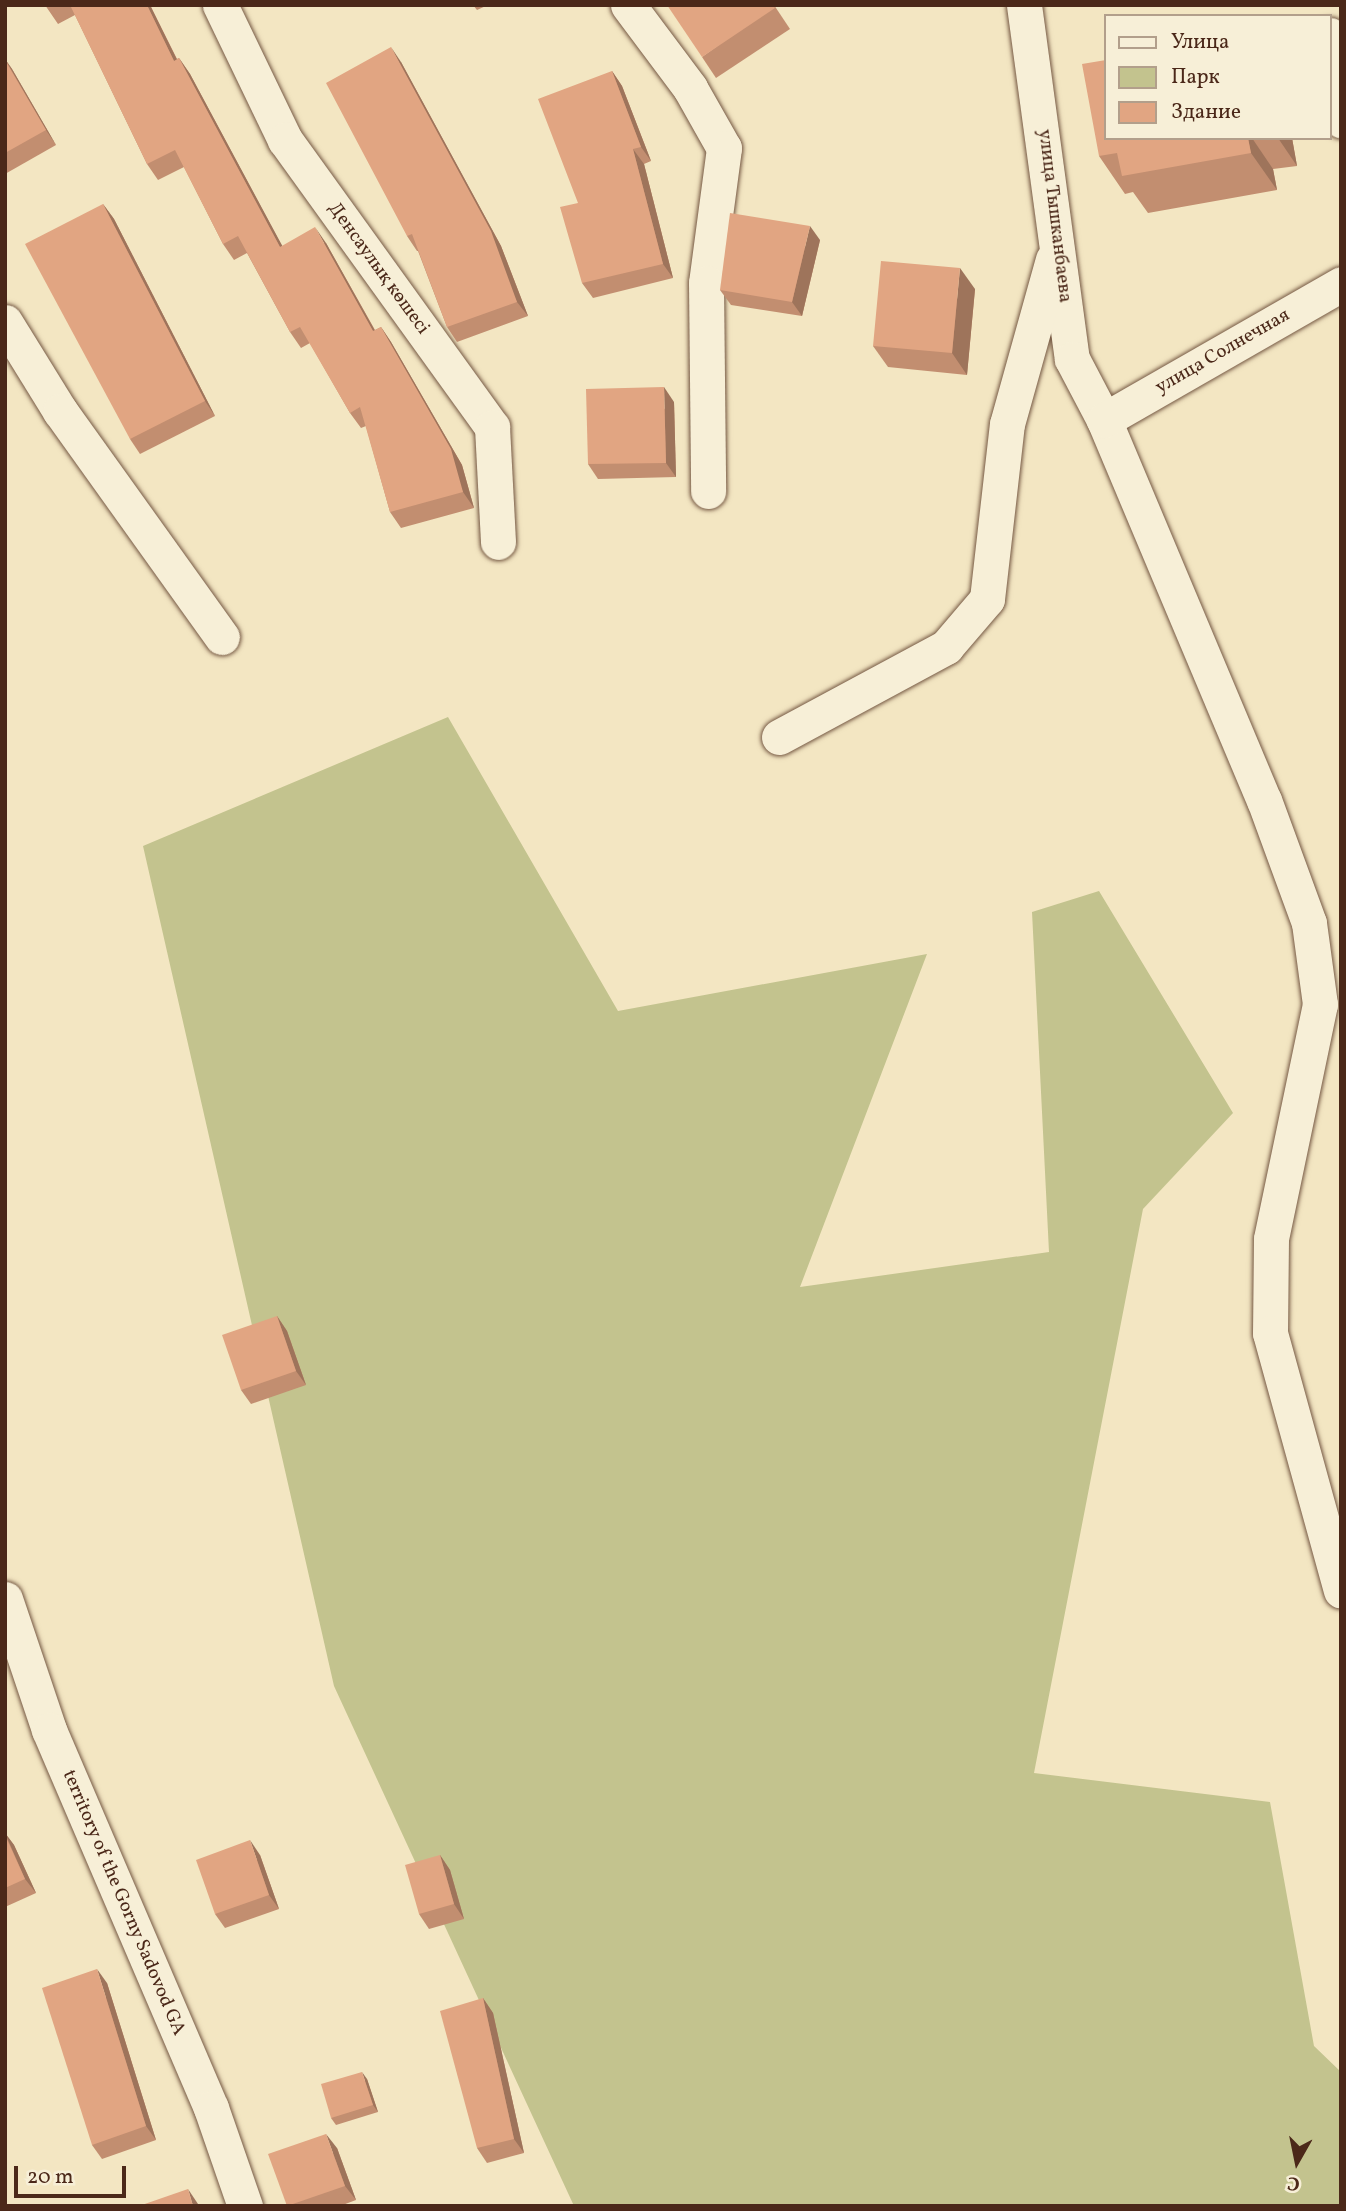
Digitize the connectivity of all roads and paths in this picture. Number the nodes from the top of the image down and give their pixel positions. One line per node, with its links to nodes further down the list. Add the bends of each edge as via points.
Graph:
1 (220, 5): 11 (street, Денсаулық көшесі, via 285,140 492,427)
2 (628, 5): 10 (street, via 690,88 724,148 706,283)
3 (1024, 5): 6 (street, улица Тышканбаева)
4 (1332, 50): 5 (street)
5 (1341, 120)
6 (1057, 243): 9 (street, улица Тышканбаева, via 1072,359); 13 (street, via 1007,424 986,599 946,647)
7 (1341, 284): 9 (street, улица Солнечная)
8 (5, 322): 12 (street, via 60,411)
9 (1104, 420): 14 (street, улица Тышканбаева, via 1264,800 1309,923 1320,1004 1271,1239 1270,1333)
10 (708, 491)
11 (498, 542)
12 (222, 636)
13 (779, 737)
14 (1341, 1590)
15 (5, 1599): 16 (street, territory of the Gorny Sadovod GA, via 50,1730 211,2108)
16 (245, 2206)

